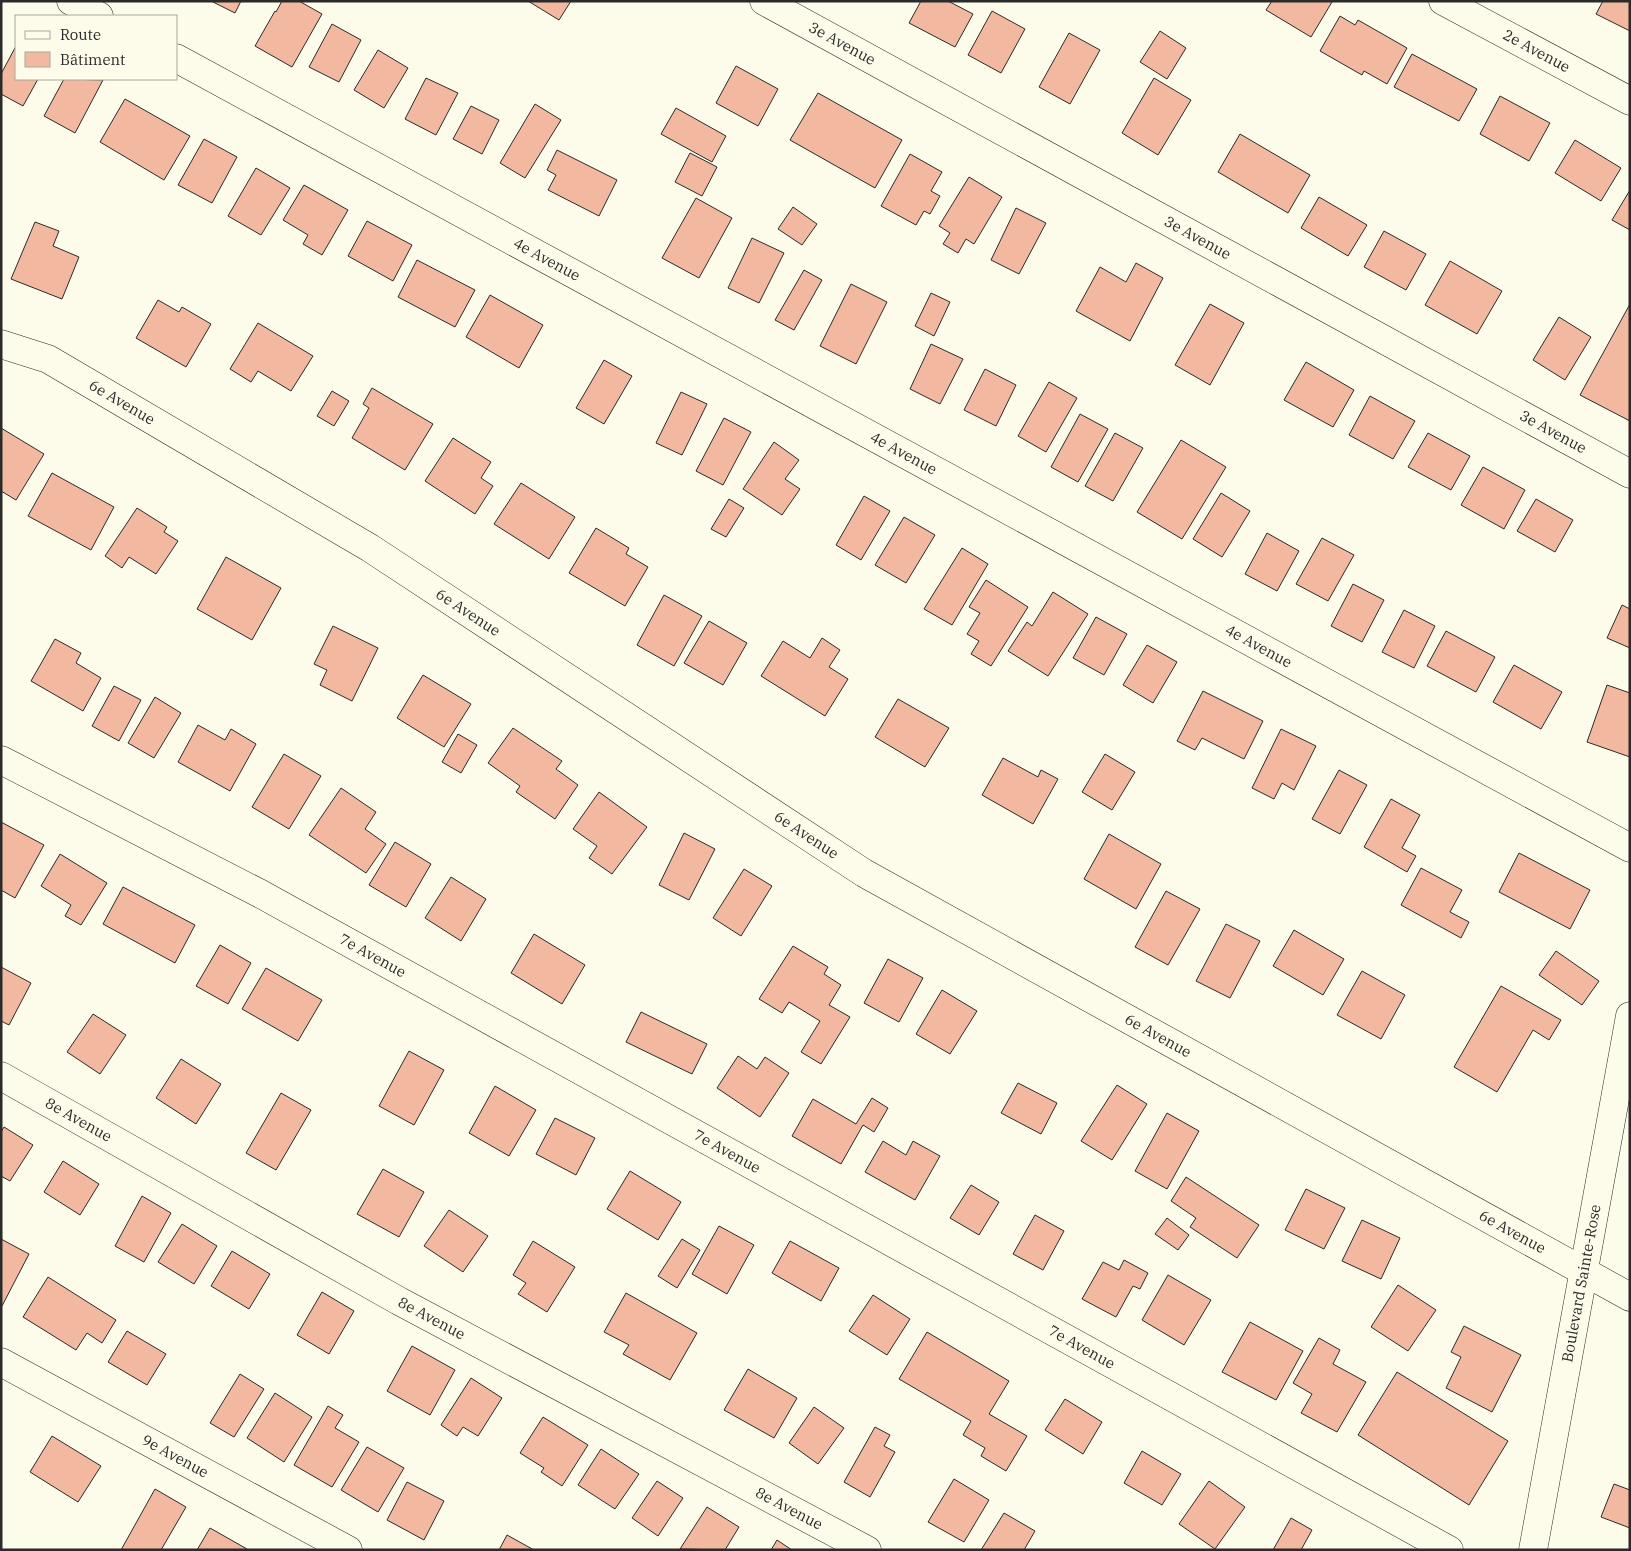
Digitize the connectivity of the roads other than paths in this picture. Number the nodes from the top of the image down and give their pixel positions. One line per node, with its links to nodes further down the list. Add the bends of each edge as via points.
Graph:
1 (71, 1): 4 (street)
2 (764, 1): 8 (street, 3e Avenue)
3 (1443, 1): 6 (street, 2e Avenue)
4 (97, 15)
5 (178, 59): 10 (street, 4e Avenue)
6 (1630, 101)
7 (1, 344): 13 (street, 6e Avenue, via 48,359 370,548 864,873)
8 (1630, 474)
9 (1, 760): 18 (street, 7e Avenue, via 268,897)
10 (1630, 848)
11 (1630, 1016): 13 (street, Boulevard Sainte-Rose)
12 (1, 1076): 17 (street, 8e Avenue, via 399,1301)
13 (1584, 1272): 14 (street, 6e Avenue); 19 (street, Boulevard Sainte-Rose)
14 (1630, 1297)
15 (1, 1362): 16 (street, 9e Avenue)
16 (348, 1550)
17 (867, 1550)
18 (1449, 1550)
19 (1533, 1550)

